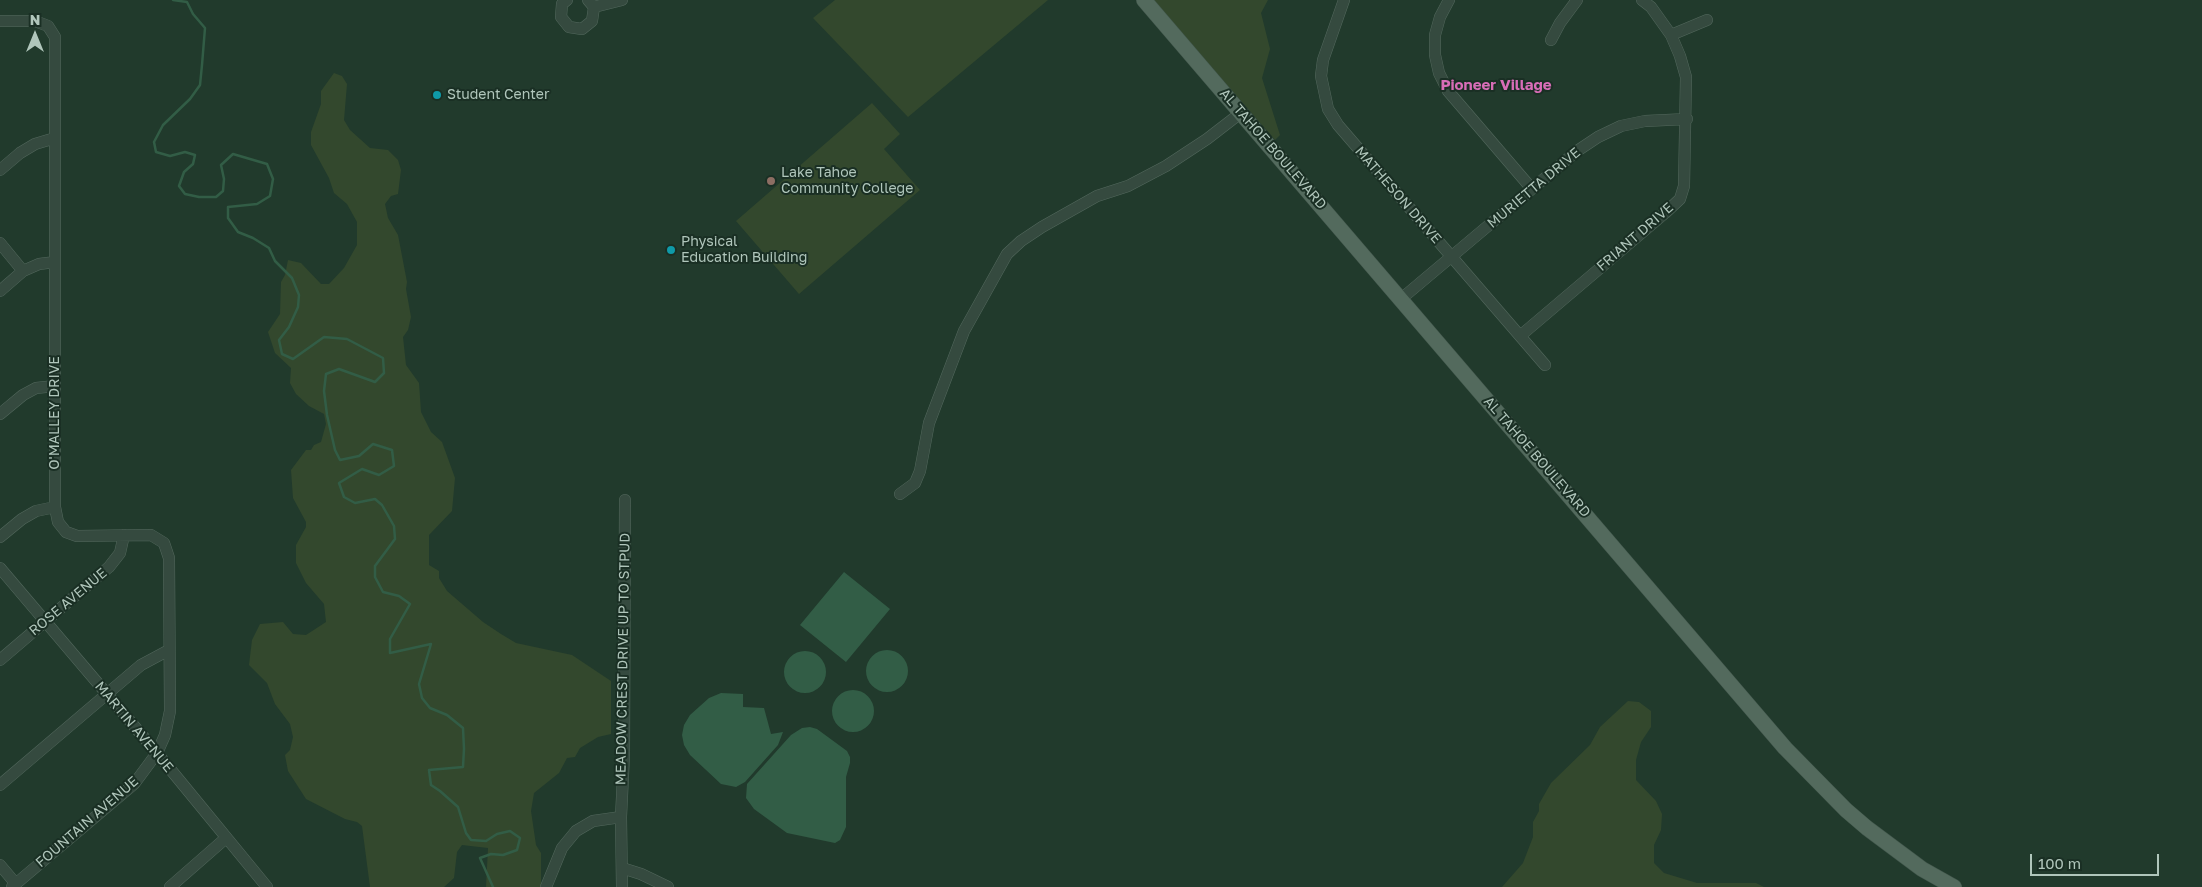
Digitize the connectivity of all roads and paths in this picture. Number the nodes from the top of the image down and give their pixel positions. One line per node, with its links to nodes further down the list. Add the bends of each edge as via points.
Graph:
1 (567, 0): 8 (street, via 562,4 561,17 569,27 582,29 592,21)
2 (622, 0): 8 (street)
3 (1144, 0): 13 (main road, AL TAHOE BOULEVARD)
4 (1344, 0): 19 (street, MATHESON DRIVE, via 1323,60 1321,76 1328,109 1338,125)
5 (1449, 0): 17 (street, via 1435,35 1439,73 1448,91)
6 (1577, 0): 12 (street)
7 (1642, 0): 11 (street, FRIANT DRIVE)
8 (591, 4)
9 (1707, 20): 11 (street)
10 (0, 21): 15 (street, O'MALLEY DRIVE, via 34,21 48,26 55,37)
11 (1671, 35): 14 (street, FRIANT DRIVE, via 1686,76)
12 (1551, 40)
13 (1242, 112): 23 (main road, AL TAHOE BOULEVARD); 28 (street, via 1166,166 1128,186 1097,196 1042,227 1007,254 964,331 929,423 915,483)
14 (1687, 119): 17 (street, MURIETTA DRIVE, via 1644,121 1621,126 1577,151); 24 (street, FRIANT DRIVE, via 1686,176 1680,199)
15 (55, 138): 16 (street, via 35,144); 20 (street, O'MALLEY DRIVE)
16 (0, 170)
17 (1532, 189): 19 (street, MURIETTA DRIVE)
18 (0, 243): 21 (street)
19 (1452, 256): 23 (street, MURIETTA DRIVE); 24 (street, MATHESON DRIVE)
20 (55, 262): 21 (street); 26 (street, O'MALLEY DRIVE)
21 (23, 271): 22 (street)
22 (0, 291)
23 (1401, 299): 50 (main road, AL TAHOE BOULEVARD, via 1802,766 1885,843)
24 (1520, 336): 25 (street, MATHESON DRIVE)
25 (1545, 365)
26 (55, 386): 27 (street, via 36,388); 30 (street, O'MALLEY DRIVE)
27 (0, 414)
28 (900, 494)
29 (625, 500): 40 (street, MEADOW CREST DRIVE UP TO STPUD, via 624,755)
30 (55, 507): 31 (street, O'MALLEY DRIVE, via 58,522 66,532 77,536); 32 (street, via 36,511)
31 (124, 535): 34 (street, ROSE AVENUE, via 120,553 109,568); 35 (street, O'MALLEY DRIVE, via 151,536 164,543 169,558)
32 (0, 537)
33 (0, 568): 34 (street, MARTIN AVENUE)
34 (46, 621): 36 (street, ROSE AVENUE); 37 (street, MARTIN AVENUE)
35 (169, 650): 37 (street, via 141,665); 38 (street, O'MALLEY DRIVE, via 170,711)
36 (0, 660)
37 (107, 694): 38 (street, MARTIN AVENUE); 39 (street)
38 (157, 753): 41 (street, MARTIN AVENUE); 44 (street, FOUNTAIN AVENUE, via 134,784)
39 (0, 785)
40 (620, 817): 43 (street, MEADOW CREST DRIVE UP TO STPUD); 47 (street, via 593,821 576,831 562,848)
41 (226, 838): 45 (street); 46 (street, MARTIN AVENUE)
42 (0, 864): 44 (street)
43 (622, 868): 48 (street, MEADOW CREST DRIVE UP TO STPUD); 49 (street)
44 (14, 885)
45 (170, 887)
46 (267, 887)
47 (546, 887)
48 (622, 887)
49 (668, 887)
50 (1954, 887)

